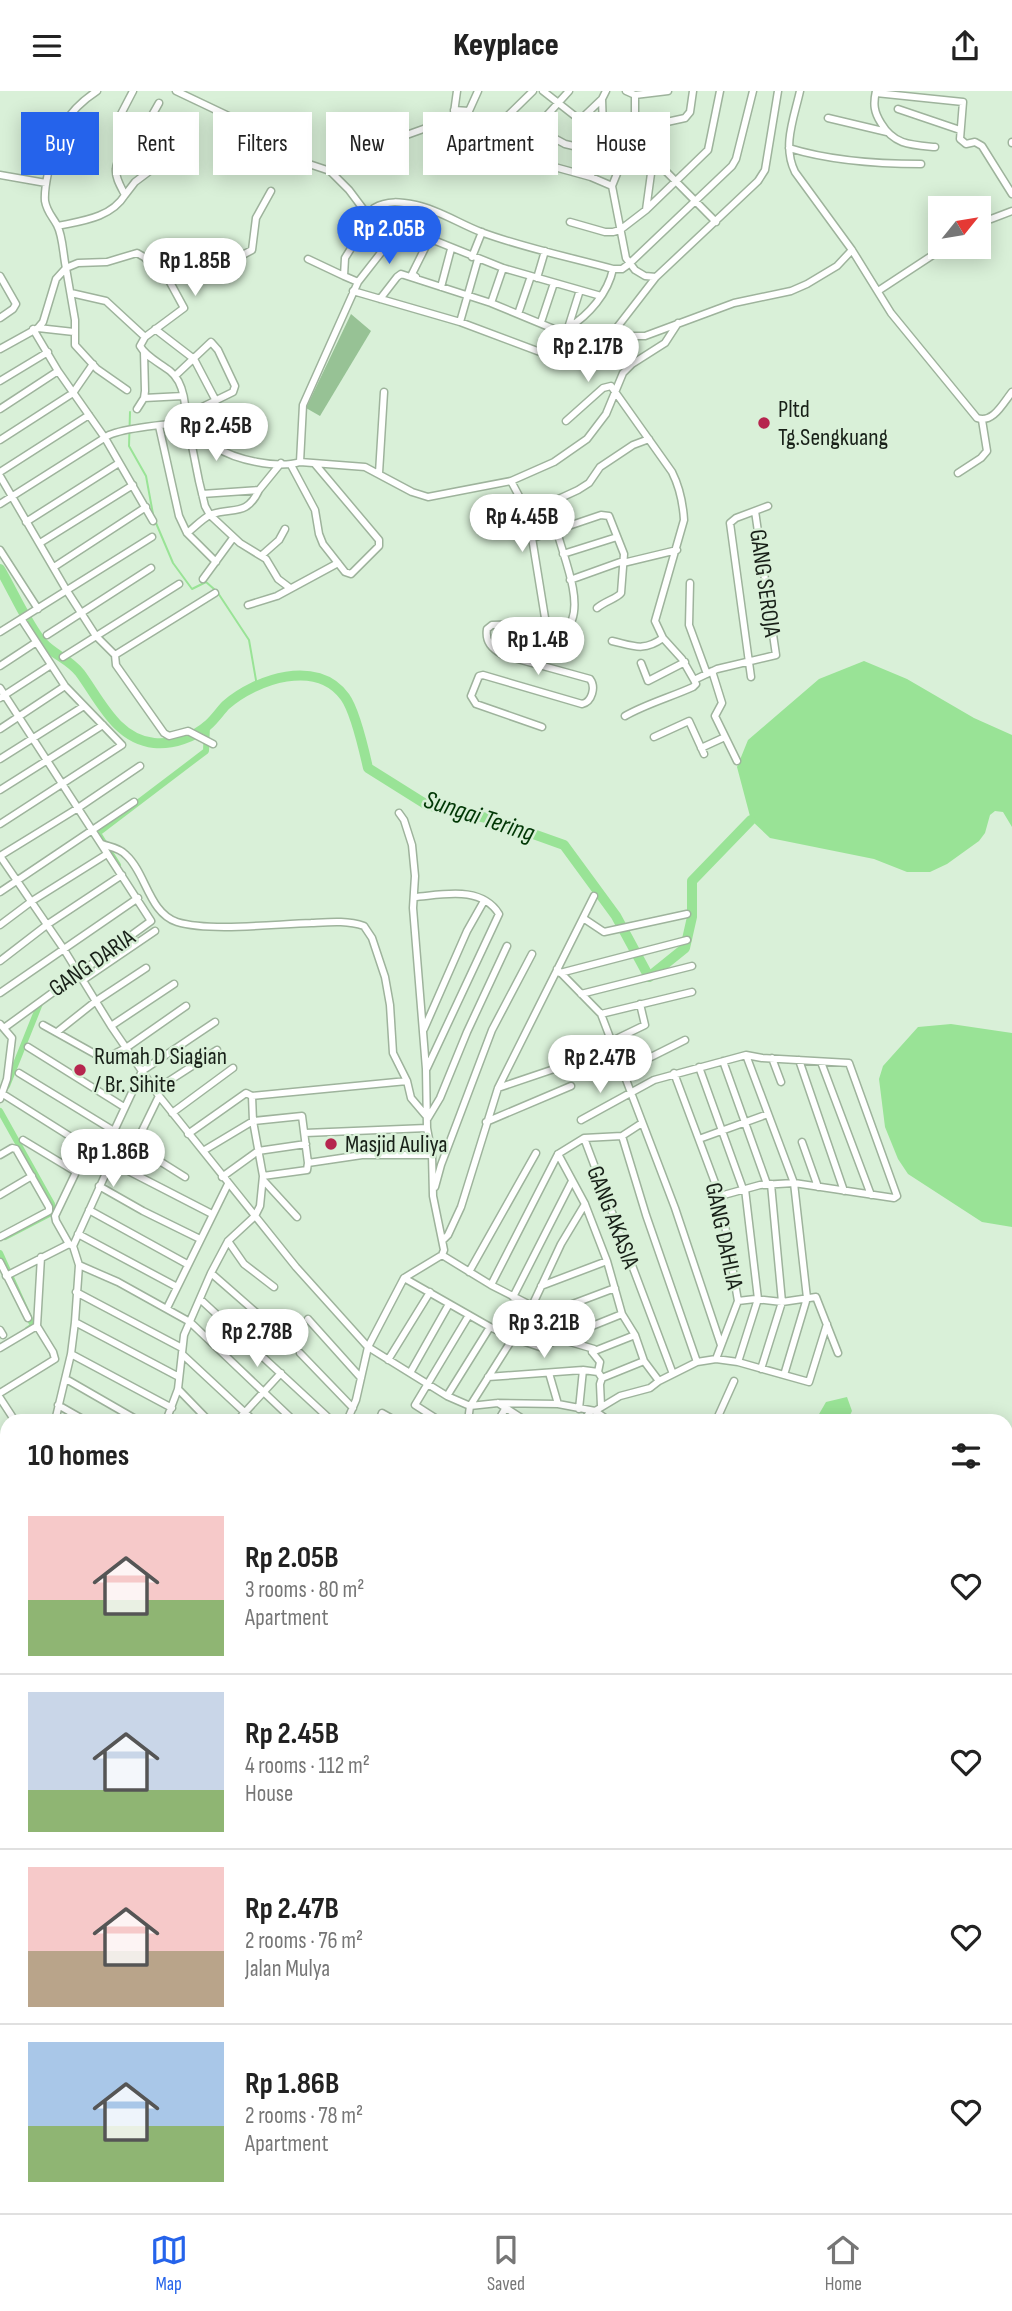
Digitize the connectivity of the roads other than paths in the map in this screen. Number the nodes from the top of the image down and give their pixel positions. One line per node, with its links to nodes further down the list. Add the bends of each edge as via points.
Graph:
1 (97, 91): 50 (street, via 78,107 56,137)
2 (133, 91): 24 (street)
3 (176, 91): 40 (street, via 237,120 273,152)
4 (457, 91): 23 (street)
5 (478, 91): 23 (street, via 469,111)
6 (533, 91): 26 (street)
7 (543, 91): 21 (street)
8 (569, 91): 21 (street)
9 (607, 91): 19 (street)
10 (626, 91): 18 (street)
11 (668, 91): 18 (street)
12 (693, 91): 33 (street, via 690,112)
13 (720, 91): 49 (street, via 708,150)
14 (753, 91): 55 (street, via 736,159)
15 (778, 91): 62 (street, via 765,170)
16 (800, 91): 37 (street)
17 (876, 92): 34 (street, via 962,102); 35 (street, via 876,115)
18 (635, 95): 30 (street)
19 (602, 99): 28 (street); 29 (street)
20 (159, 103): 25 (street)
21 (559, 103): 27 (street); 31 (street)
22 (898, 109): 34 (street)
23 (454, 110)
24 (122, 112)
25 (153, 112)
26 (511, 112)
27 (551, 112)
28 (588, 112)
29 (603, 112)
30 (635, 112)
31 (572, 114)
32 (828, 118): 35 (street)
33 (670, 122)
34 (960, 130): 53 (street, via 960,139 966,144 982,146)
35 (887, 132): 36 (street, via 912,145)
36 (935, 147)
37 (789, 148): 38 (street, via 815,156); 69 (street, via 795,172)
38 (922, 164)
39 (558, 168): 48 (street)
40 (326, 170)
41 (0, 174): 50 (street)
42 (117, 175): 54 (street)
43 (144, 175): 54 (street)
44 (334, 175): 59 (street)
45 (617, 175): 51 (street)
46 (651, 175): 57 (street)
47 (670, 175): 49 (street)
48 (591, 177): 51 (street)
49 (676, 180): 55 (street); 57 (street)
50 (46, 183): 63 (street, via 48,215)
51 (612, 186): 65 (street)
52 (271, 191): 78 (street, via 256,218 250,251 180,273)
53 (1012, 194)
54 (125, 195): 63 (street, via 98,217)
55 (696, 200): 62 (street); 74 (street)
56 (413, 205): 59 (street, via 377,205); 64 (street); 66 (street)
57 (646, 210): 65 (street)
58 (1012, 211): 60 (street)
59 (370, 218): 79 (street, via 345,258)
60 (991, 219)
61 (570, 222): 65 (street, via 605,232)
62 (716, 222): 82 (street)
63 (58, 226): 75 (street)
64 (401, 227): 67 (street); 84 (street)
65 (620, 230): 74 (street)
66 (482, 232): 70 (street); 71 (street)
67 (429, 240): 68 (street); 83 (street, via 412,274)
68 (451, 249): 71 (street); 86 (street)
69 (852, 250): 89 (street); 99 (street, via 837,266 791,291 734,303)
70 (545, 251): 77 (street); 81 (street)
71 (475, 258): 76 (street); 91 (street)
72 (928, 258): 89 (street)
73 (309, 259): 79 (street)
74 (629, 264): 77 (street); 82 (street, via 645,276)
75 (66, 268): 78 (street, via 137,253); 90 (street); 101 (street, via 56,279 43,322)
76 (503, 268): 81 (street); 94 (street)
77 (613, 268): 92 (street)
78 (165, 273): 100 (street, via 184,308)
79 (344, 276): 84 (street)
80 (0, 277): 96 (street, via 16,304)
81 (534, 277): 85 (street); 95 (street)
82 (656, 277): 103 (street)
83 (416, 278): 86 (street); 93 (street, via 399,275)
84 (358, 282): 88 (street)
85 (554, 283): 87 (street); 98 (street)
86 (440, 287): 91 (street)
87 (580, 290): 92 (street); 102 (street)
88 (353, 291): 93 (street); 135 (street, via 303,405)
89 (878, 291): 127 (street, via 891,313)
90 (71, 293): 104 (street); 105 (street, via 106,301)
91 (467, 295): 94 (street); 97 (street)
92 (601, 296): 102 (street)
93 (380, 299): 97 (street)
94 (491, 303): 95 (street)
95 (518, 314): 98 (street)
96 (0, 318)
97 (460, 322): 106 (street, via 573,362)
98 (541, 322): 102 (street)
99 (678, 323): 103 (street, via 645,336); 115 (street, via 665,343 627,368)
100 (155, 328): 105 (street); 110 (street)
101 (35, 329): 104 (street); 107 (street); 108 (street)
102 (567, 330): 106 (street)
103 (615, 330): 106 (street)
104 (74, 332): 111 (street, via 75,345)
105 (145, 337): 109 (street, via 140,345)
106 (595, 346)
107 (0, 349)
108 (48, 352): 112 (street); 114 (street)
109 (144, 352): 113 (street); 121 (street)
110 (194, 359): 113 (street); 122 (street); 122 (street, via 211,342 218,351 235,389)
111 (93, 364): 116 (street); 119 (street)
112 (58, 370): 119 (street); 123 (street)
113 (175, 376): 120 (street)
114 (0, 381)
115 (615, 389): 128 (street, via 607,386); 133 (street); 143 (street, via 606,414 587,439 554,462)
116 (127, 390)
117 (384, 392): 140 (street)
118 (1012, 392): 127 (street, via 992,416)
119 (73, 393): 125 (street); 134 (street)
120 (183, 396): 121 (street); 126 (street)
121 (144, 398): 124 (street)
122 (216, 401): 126 (street)
123 (0, 409)
124 (137, 409)
125 (89, 415): 132 (street); 142 (street)
126 (186, 415): 129 (street)
127 (982, 420): 141 (street, via 987,451)
128 (566, 421)
129 (183, 425): 130 (street); 131 (street)
130 (159, 426): 132 (street); 159 (street, via 174,502)
131 (191, 428): 137 (street, via 233,456); 147 (street)
132 (105, 438): 136 (street); 148 (street)
133 (649, 439): 153 (street, via 600,467 578,490); 165 (street, via 672,472 681,495 684,520)
134 (0, 440)
135 (300, 462): 138 (street); 139 (street)
136 (119, 463): 144 (street); 156 (street)
137 (281, 463): 139 (street); 145 (street)
138 (315, 464): 140 (street, via 356,466); 170 (street, via 380,543 351,574)
139 (291, 465): 170 (street, via 315,510 323,544)
140 (379, 473): 143 (street, via 428,497)
141 (958, 473)
142 (0, 474): 148 (street)
143 (511, 481): 153 (street)
144 (133, 485): 151 (street); 164 (street)
145 (259, 490): 147 (street); 154 (street, via 245,508)
146 (0, 493): 148 (street)
147 (202, 493): 154 (street)
148 (10, 495): 149 (street); 156 (street)
149 (0, 504)
150 (768, 506): 152 (street)
151 (146, 507): 155 (street); 172 (street)
152 (755, 511): 197 (street, via 730,523); 197 (street, GANG SEROJA, via 776,655)
153 (528, 513): 163 (street)
154 (210, 515): 159 (street); 162 (street)
155 (153, 521)
156 (26, 522): 164 (street)
157 (285, 529): 168 (street)
158 (557, 531): 161 (street, via 607,514); 163 (street); 167 (street)
159 (187, 533): 169 (street)
160 (152, 537): 179 (street)
161 (617, 537): 167 (street); 171 (street)
162 (233, 538): 168 (street); 169 (street)
163 (534, 538): 186 (street)
164 (40, 543): 172 (street)
165 (677, 549): 171 (street); 190 (street, via 655,621)
166 (0, 550): 183 (street)
167 (563, 554): 175 (street)
168 (262, 555): 178 (street)
169 (216, 562): 174 (street)
170 (338, 562): 178 (street)
171 (623, 562): 175 (street); 182 (street, via 620,596)
172 (54, 567): 179 (street)
173 (151, 568): 184 (street)
174 (203, 579)
175 (570, 580): 186 (street, via 575,607 572,620)
176 (690, 583): 193 (street, via 689,625)
177 (178, 584): 189 (street)
178 (290, 588): 181 (street)
179 (67, 590): 183 (street); 184 (street)
180 (215, 593): 194 (street)
181 (248, 605)
182 (597, 608)
183 (35, 611): 185 (street)
184 (82, 614): 188 (street); 189 (street)
185 (23, 619): 187 (street); 192 (street)
186 (546, 624): 211 (street, via 492,625 486,636 492,648 503,655 590,679 592,693 587,703 484,674 475,682 471,697 476,704)
187 (0, 632)
188 (47, 635)
189 (96, 636): 194 (street); 195 (street)
190 (663, 638): 191 (street, via 642,648); 196 (street)
191 (612, 641)
192 (36, 643): 199 (street); 200 (street)
193 (697, 650): 196 (street); 201 (street)
194 (115, 655): 216 (street, via 116,665 163,733 191,732)
195 (63, 657)
196 (684, 660): 198 (street, via 648,681); 203 (street)
197 (749, 661): 201 (street); 202 (street)
198 (640, 663)
199 (51, 665): 204 (street); 206 (street)
200 (0, 666)
201 (709, 673): 203 (street); 214 (street, via 722,703 715,716)
202 (751, 677)
203 (694, 680): 209 (street, via 693,687)
204 (65, 686): 207 (street); 208 (street)
205 (0, 688): 206 (street, GANG DARIA)
206 (3, 696): 208 (street, GANG DARIA)
207 (84, 706): 210 (street); 215 (street)
208 (19, 716): 212 (street); 215 (street, GANG DARIA)
209 (625, 716)
210 (103, 725): 218 (street); 221 (street, via 121,746)
211 (542, 727)
212 (0, 729)
213 (654, 737): 214 (street, via 689,721 702,751)
214 (725, 737): 219 (street)
215 (33, 738): 217 (street); 218 (street, GANG DARIA)
216 (213, 744)
217 (0, 759)
218 (47, 759): 221 (street, GANG DARIA); 222 (street)
219 (737, 761)
220 (140, 766): 224 (street)
221 (63, 783): 224 (street, GANG DARIA); 226 (street)
222 (0, 790)
223 (134, 802): 227 (street)
224 (78, 808): 227 (street, GANG DARIA); 230 (street)
225 (399, 813): 235 (street, via 412,845)
226 (0, 824)
227 (93, 830): 228 (street, GANG DARIA); 232 (street)
228 (103, 845): 229 (street, GANG DARIA); 284 (street, via 128,856 163,913 179,922 230,926 341,921 364,926 385,977 393,1053)
229 (107, 854): 231 (street, GANG DARIA); 237 (street)
230 (0, 856): 232 (street)
231 (122, 875): 236 (street, GANG DARIA); 241 (street)
232 (17, 880): 233 (street); 237 (street)
233 (0, 892)
234 (594, 896): 240 (street)
235 (414, 897): 238 (street, via 466,893); 265 (street)
236 (138, 898): 246 (street); 252 (street, GANG DARIA, via 151,921)
237 (32, 901): 241 (street); 242 (street)
238 (484, 901): 265 (street); 279 (street, via 498,911 496,922)
239 (687, 914): 240 (street, via 604,932)
240 (583, 918): 251 (street)
241 (48, 924): 246 (street); 248 (street)
242 (0, 925)
243 (155, 931): 252 (street)
244 (687, 940): 251 (street)
245 (507, 946): 295 (street)
246 (63, 948): 252 (street); 255 (street)
247 (532, 954): 339 (street, via 492,1030)
248 (0, 961)
249 (692, 966): 256 (street)
250 (146, 968): 257 (street)
251 (558, 971): 256 (street); 287 (street)
252 (80, 976): 257 (street); 263 (street, GANG DARIA)
253 (174, 984): 264 (street)
254 (692, 992): 258 (street)
255 (0, 993)
256 (581, 994): 260 (street)
257 (96, 1002): 264 (street); 266 (street)
258 (640, 1004): 260 (street); 268 (street, via 645,1024)
259 (186, 1006): 270 (street)
260 (601, 1014): 268 (street)
261 (215, 1022): 280 (street)
262 (43, 1025): 266 (street)
263 (2, 1026): 291 (street, via 12,1038)
264 (111, 1026): 270 (street)
265 (423, 1030): 279 (street)
266 (57, 1032): 270 (street, via 104,1059)
267 (685, 1040): 281 (street)
268 (612, 1042): 281 (street); 287 (street, via 563,1066)
269 (28, 1047): 292 (street)
270 (126, 1048): 280 (street)
271 (217, 1050): 289 (street)
272 (746, 1055): 273 (street); 275 (street); 294 (street)
273 (772, 1058): 274 (street); 285 (street)
274 (799, 1060): 276 (street); 336 (street)
275 (723, 1061): 277 (street); 300 (street)
276 (821, 1062): 338 (street); 338 (street, via 849,1063 897,1192 894,1198)
277 (699, 1067): 283 (street); 303 (street)
278 (233, 1068): 293 (street)
279 (426, 1069): 295 (street)
280 (142, 1071): 289 (street); 292 (street)
281 (623, 1071): 288 (street)
282 (19, 1073): 302 (street)
283 (674, 1073): 288 (street); 308 (street, GANG DAHLIA)
284 (407, 1081): 290 (street); 295 (street, via 411,1098)
285 (781, 1082)
286 (571, 1086): 298 (street)
287 (498, 1088): 298 (street)
288 (631, 1092): 296 (street); 299 (street)
289 (157, 1093): 293 (street); 312 (street)
290 (252, 1096): 297 (street); 305 (street, via 242,1094)
291 (3, 1097): 313 (street)
292 (124, 1107): 302 (street)
293 (172, 1113): 305 (street)
294 (768, 1114): 300 (street); 330 (street)
295 (428, 1118): 301 (street)
296 (582, 1120)
297 (253, 1121): 304 (street, via 302,1116); 314 (street); 315 (street)
298 (486, 1122): 349 (street, via 461,1207)
299 (642, 1123): 306 (street); 391 (street)
300 (746, 1123): 303 (street); 332 (street)
301 (427, 1128): 304 (street); 320 (street)
302 (114, 1131): 319 (street)
303 (722, 1131): 308 (street); 335 (street)
304 (305, 1133): 311 (street)
305 (188, 1134): 314 (street)
306 (622, 1136): 307 (street); 402 (street)
307 (584, 1138): 317 (street); 409 (street, GANG AKASIA)
308 (699, 1139): 340 (street, GANG DAHLIA)
309 (23, 1140): 324 (street)
310 (802, 1142): 334 (street)
311 (306, 1144): 315 (street); 322 (street)
312 (134, 1145): 323 (street); 326 (street)
313 (90, 1149): 319 (street); 324 (street)
314 (203, 1151): 327 (street)
315 (258, 1151): 327 (street); 328 (street)
316 (536, 1153): 358 (street)
317 (558, 1154): 329 (street); 362 (street)
318 (0, 1155): 325 (street, via 16,1149)
319 (99, 1155): 321 (street)
320 (432, 1155): 322 (street, via 362,1155); 339 (street)
321 (111, 1162): 323 (street); 333 (street)
322 (308, 1163): 328 (street, via 306,1171)
323 (124, 1168): 343 (street)
324 (76, 1172): 351 (street, via 55,1216)
325 (32, 1176): 337 (street); 347 (street, via 49,1211)
326 (185, 1177)
327 (222, 1177): 331 (street)
328 (264, 1179): 344 (street); 345 (street)
329 (572, 1181): 341 (street); 369 (street)
330 (794, 1183): 332 (street); 334 (street); 370 (street)
331 (228, 1184): 343 (street); 344 (street)
332 (769, 1184): 335 (street); 374 (street)
333 (99, 1186): 342 (street); 348 (street)
334 (818, 1187): 336 (street)
335 (744, 1189): 340 (street); 372 (street)
336 (844, 1191): 338 (street)
337 (0, 1195)
338 (871, 1195)
339 (433, 1196): 349 (street)
340 (720, 1196): 373 (street, GANG DAHLIA)
341 (585, 1204): 354 (street); 363 (street)
342 (89, 1210): 346 (street); 356 (street)
343 (212, 1214): 348 (street)
344 (255, 1216): 350 (street); 392 (street)
345 (297, 1217)
346 (78, 1234): 351 (street); 364 (street)
347 (0, 1237)
348 (200, 1238): 356 (street)
349 (443, 1240): 352 (street)
350 (228, 1241): 360 (street); 365 (street, via 244,1264)
351 (71, 1245): 353 (street); 357 (street)
352 (442, 1255): 358 (street); 361 (street)
353 (41, 1257): 359 (street); 386 (street)
354 (607, 1261): 363 (street); 366 (street)
355 (0, 1262): 359 (street)
356 (187, 1263): 364 (street)
357 (79, 1265): 368 (street); 377 (street)
358 (469, 1272): 362 (street)
359 (7, 1273): 381 (street)
360 (211, 1273): 371 (street); 379 (street)
361 (404, 1278): 367 (street); 392 (street)
362 (491, 1285): 369 (street)
363 (541, 1286): 376 (street)
364 (177, 1287): 377 (street)
365 (274, 1287)
366 (615, 1288): 376 (street, via 538,1317); 378 (street)
367 (430, 1292): 375 (street); 400 (street)
368 (76, 1293): 383 (street); 394 (street)
369 (513, 1297): 376 (street)
370 (807, 1298): 374 (street); 385 (street, via 816,1297); 411 (street)
371 (200, 1299): 384 (street); 406 (street)
372 (758, 1299): 373 (street); 374 (street); 403 (street)
373 (738, 1301): 391 (street, GANG DAHLIA)
374 (782, 1302): 404 (street)
375 (449, 1304): 380 (street); 407 (street)
376 (532, 1306)
377 (167, 1308): 384 (street)
378 (622, 1314): 388 (street); 390 (street)
379 (259, 1315)
380 (469, 1315): 387 (street); 418 (street)
381 (28, 1318)
382 (308, 1319): 414 (street)
383 (75, 1322): 398 (street); 412 (street)
384 (190, 1322): 394 (street); 420 (street)
385 (827, 1324): 397 (street); 411 (street, via 809,1382)
386 (37, 1326): 393 (street); 421 (street, via 55,1359)
387 (490, 1327): 389 (street); 422 (street)
388 (635, 1335): 395 (street); 401 (street)
389 (513, 1338): 390 (street, via 540,1347); 413 (street)
390 (561, 1339): 395 (street, via 594,1349)
391 (721, 1345): 399 (street, GANG DAHLIA)
392 (368, 1347): 400 (street); 414 (street)
393 (0, 1348)
394 (182, 1351): 412 (street); 432 (street)
395 (592, 1352): 410 (street, via 600,1363)
396 (300, 1353): 428 (street)
397 (838, 1353)
398 (71, 1354): 415 (street); 427 (street)
399 (716, 1359): 402 (street); 403 (street)
400 (388, 1360): 407 (street)
401 (645, 1361): 410 (street); 416 (street)
402 (697, 1362): 409 (street)
403 (738, 1362): 404 (street)
404 (761, 1369): 411 (street)
405 (583, 1370): 408 (street); 410 (street); 430 (street)
406 (281, 1373): 420 (street); 440 (street)
407 (410, 1373): 418 (street)
408 (549, 1373): 413 (street); 424 (street)
409 (673, 1374): 416 (street)
410 (600, 1375): 431 (street)
411 (784, 1375)
412 (179, 1377): 419 (street)
413 (488, 1377): 426 (street)
414 (361, 1378): 428 (street)
415 (66, 1379): 425 (street); 436 (street)
416 (659, 1381): 431 (street)
417 (734, 1381): 448 (street)
418 (427, 1384): 422 (street); 442 (street, via 415,1405)
419 (178, 1389): 427 (street); 438 (street)
420 (264, 1392): 432 (street); 439 (street)
421 (0, 1396): 433 (street)
422 (447, 1396): 426 (street)
423 (498, 1403): 424 (street); 426 (street); 429 (street)
424 (558, 1404): 430 (street)
425 (58, 1405): 434 (street); 435 (street)
426 (470, 1406): 443 (street)
427 (172, 1408): 437 (street)
428 (353, 1408): 441 (street)
429 (505, 1409): 444 (street); 445 (street)
430 (579, 1409): 431 (street)
431 (596, 1409): 446 (street); 447 (street)
432 (245, 1412)
433 (11, 1414)
434 (56, 1414)
435 (74, 1414)
436 (127, 1414)
437 (169, 1414)
438 (202, 1414)
439 (287, 1414)
440 (325, 1414)
441 (350, 1414)
442 (429, 1414)
443 (469, 1414)
444 (502, 1414)
445 (514, 1414)
446 (591, 1414)
447 (601, 1414)
448 (719, 1414)

